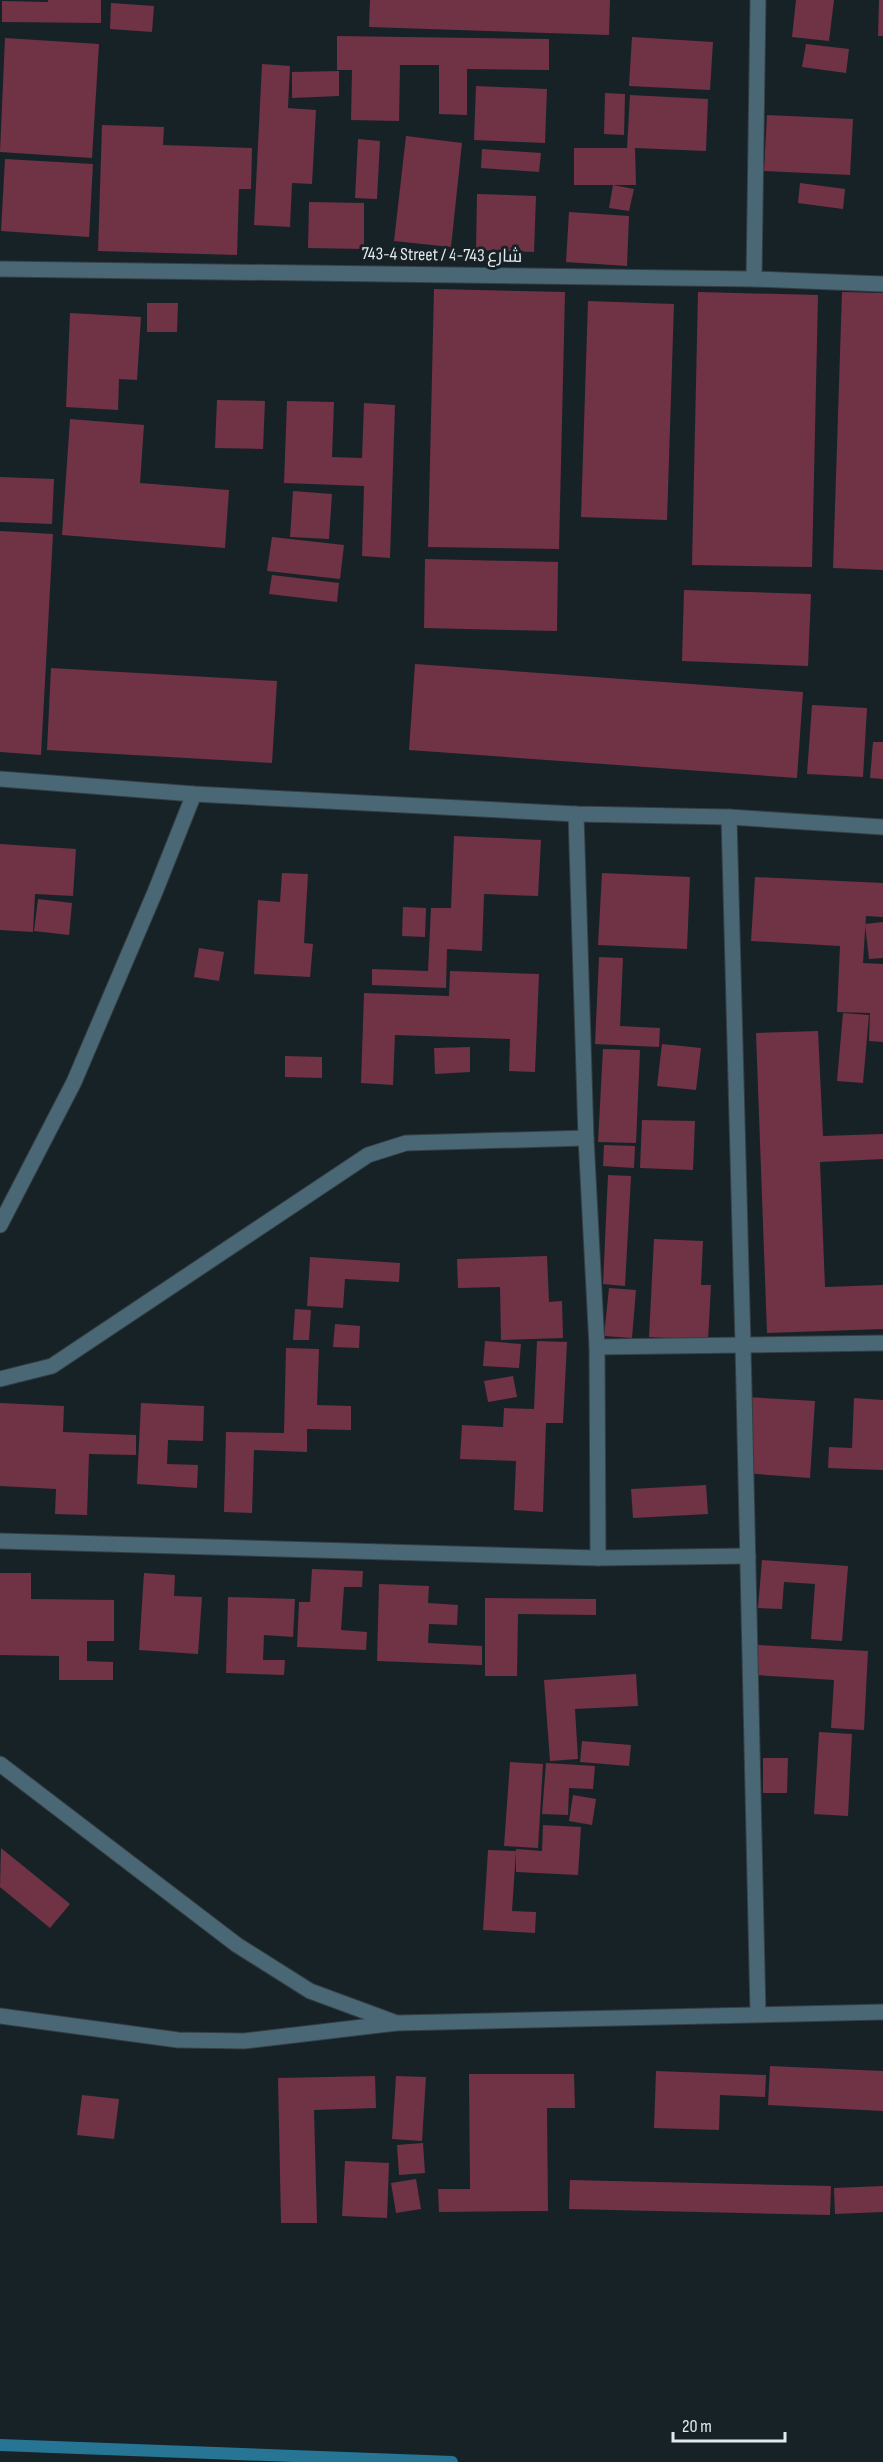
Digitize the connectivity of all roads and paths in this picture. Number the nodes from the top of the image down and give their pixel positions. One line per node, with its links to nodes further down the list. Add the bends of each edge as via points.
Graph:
1 (758, 0): 3 (street)
2 (0, 269): 3 (street, 743-4 Street / شارع 743-4)
3 (754, 279): 4 (street, 743-4 Street / شارع 743-4)
4 (883, 284)
5 (0, 779): 6 (street)
6 (194, 794): 7 (street); 11 (street, via 74,1082)
7 (576, 814): 8 (street); 10 (street)
8 (729, 817): 9 (street); 13 (street)
9 (883, 827)
10 (586, 1138): 14 (street); 15 (street, via 406,1143 368,1155 52,1366)
11 (0, 1225)
12 (883, 1343): 13 (street)
13 (744, 1345): 14 (street); 17 (street)
14 (597, 1347): 18 (street)
15 (0, 1379)
16 (0, 1541): 18 (street)
17 (748, 1556): 18 (street); 21 (street)
18 (598, 1558)
19 (0, 1764): 23 (street, via 237,1945 310,1991)
20 (883, 2012): 21 (street)
21 (758, 2014): 23 (street)
22 (0, 2016): 23 (street, via 178,2040 244,2041)
23 (397, 2023)

